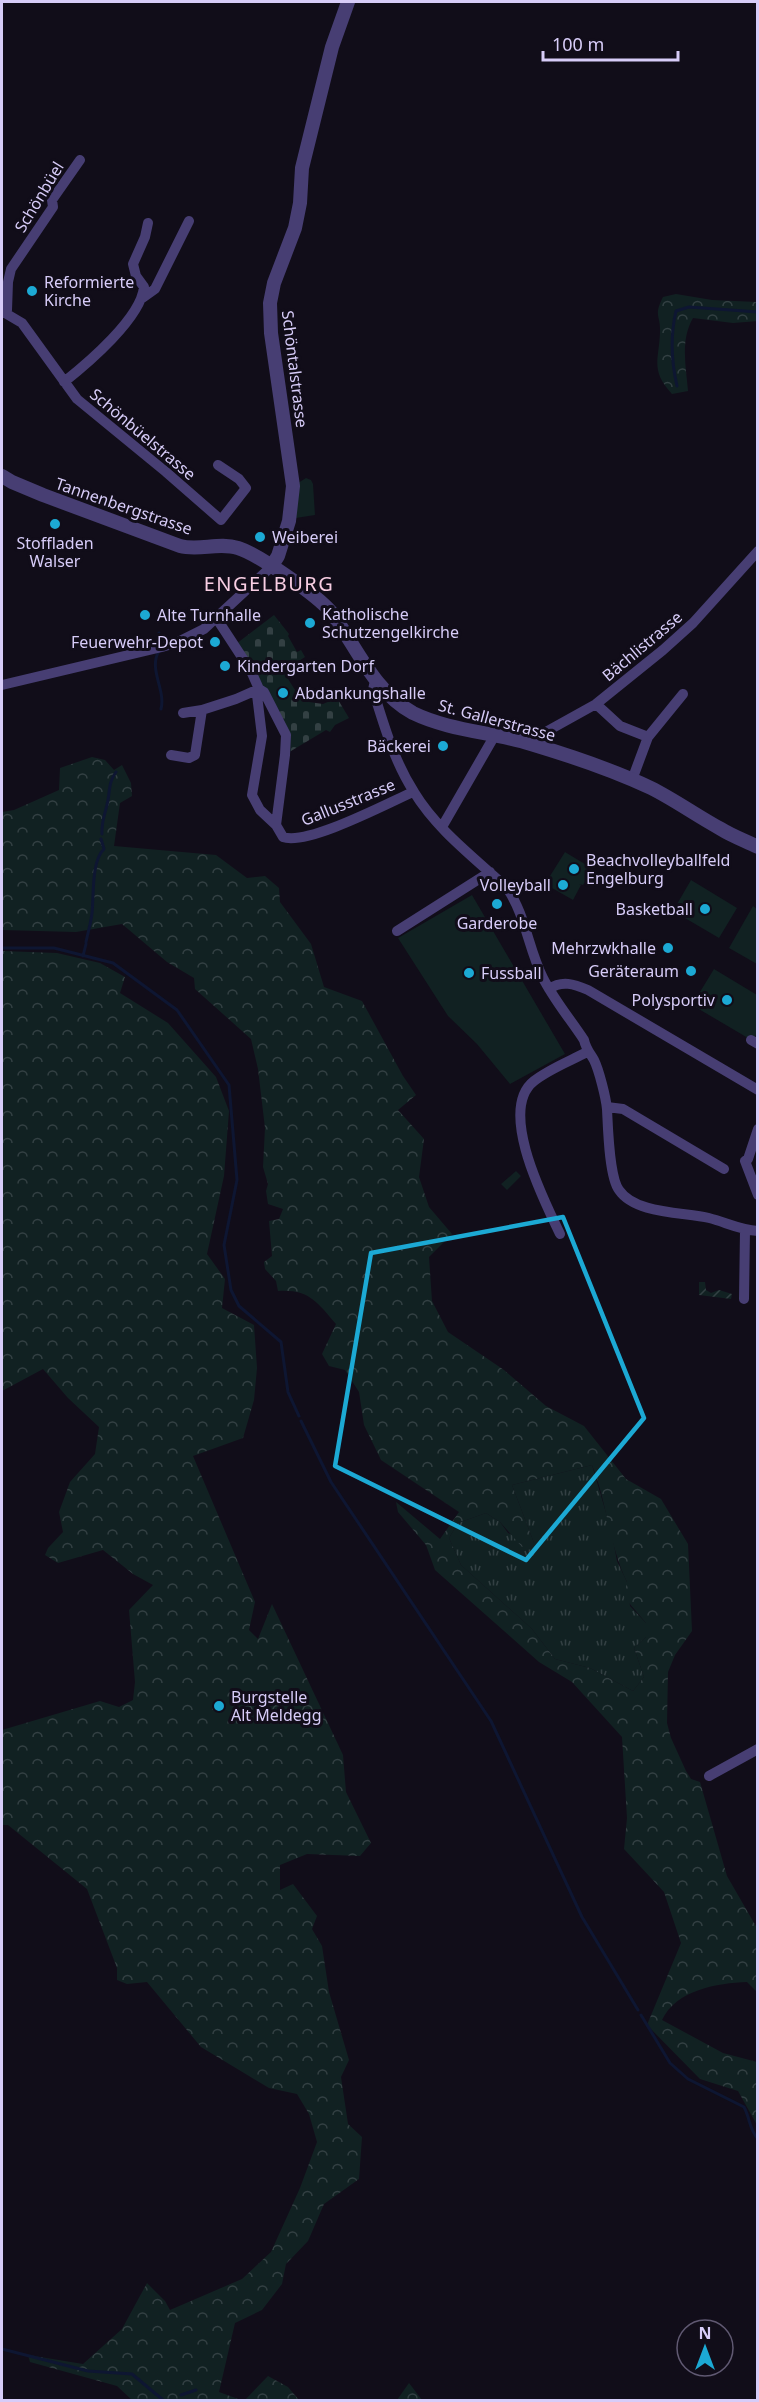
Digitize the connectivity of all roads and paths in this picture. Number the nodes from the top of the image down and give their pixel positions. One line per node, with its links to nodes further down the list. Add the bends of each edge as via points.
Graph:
1 (348, 2): 11 (street, Schöntalstrasse, via 332,47 302,168 295,228 270,303 293,486 290,516)
2 (80, 160): 6 (street, Schönbüel, via 11,269)
3 (189, 221): 5 (street, via 155,289)
4 (148, 223): 5 (street, via 133,264 144,287)
5 (141, 299): 7 (street, via 104,348)
6 (3, 313): 7 (street, Schönbüelstrasse, via 22,323)
7 (64, 382): 8 (street, Schönbüelstrasse, via 76,399 220,520 246,488)
8 (218, 465)
9 (2, 476): 11 (street, Tannenbergstrasse, via 174,545 238,548)
10 (758, 551): 17 (street, Bächlistrasse, via 693,623)
11 (271, 567): 12 (street); 13 (street, St. Gallerstrasse, via 324,604)
12 (217, 619): 14 (street, via 178,642); 15 (street, Gallusstrasse)
13 (377, 681): 20 (street, St. Gallerstrasse, via 395,701 415,713); 25 (street, via 373,690 389,743)
14 (2, 685)
15 (260, 688): 18 (street); 26 (street, Gallusstrasse, via 286,735); 26 (street, via 257,695 262,736 252,795 260,810)
16 (683, 694): 21 (street)
17 (596, 704): 21 (street, via 620,726); 22 (street, Bächlistrasse, via 533,739)
18 (202, 710): 19 (street); 23 (street, via 195,755 189,758)
19 (183, 713)
20 (495, 735): 22 (street, St. Gallerstrasse); 27 (street)
21 (648, 737): 24 (street)
22 (531, 744): 24 (street, St. Gallerstrasse)
23 (171, 754)
24 (632, 780): 28 (street, St. Gallerstrasse)
25 (413, 792): 26 (street, Gallusstrasse, via 300,838 284,837); 27 (street)
26 (276, 825)
27 (442, 827): 29 (street)
28 (758, 847)
29 (490, 872): 30 (street); 31 (street, via 513,897)
30 (396, 931)
31 (549, 989): 32 (street, via 584,1040); 33 (street, via 570,983 588,990)
32 (587, 1052): 34 (street, via 594,1060); 40 (street, via 533,1082 522,1104 524,1142 531,1170)
33 (758, 1090)
34 (607, 1107): 36 (street, via 623,1109); 38 (street, via 614,1176 622,1194 646,1207 709,1218)
35 (758, 1129): 37 (street, via 745,1161)
36 (724, 1168)
37 (758, 1195)
38 (745, 1230): 39 (street); 41 (street)
39 (758, 1231)
40 (560, 1234)
41 (744, 1299)
42 (758, 1749): 43 (street)
43 (709, 1776)

